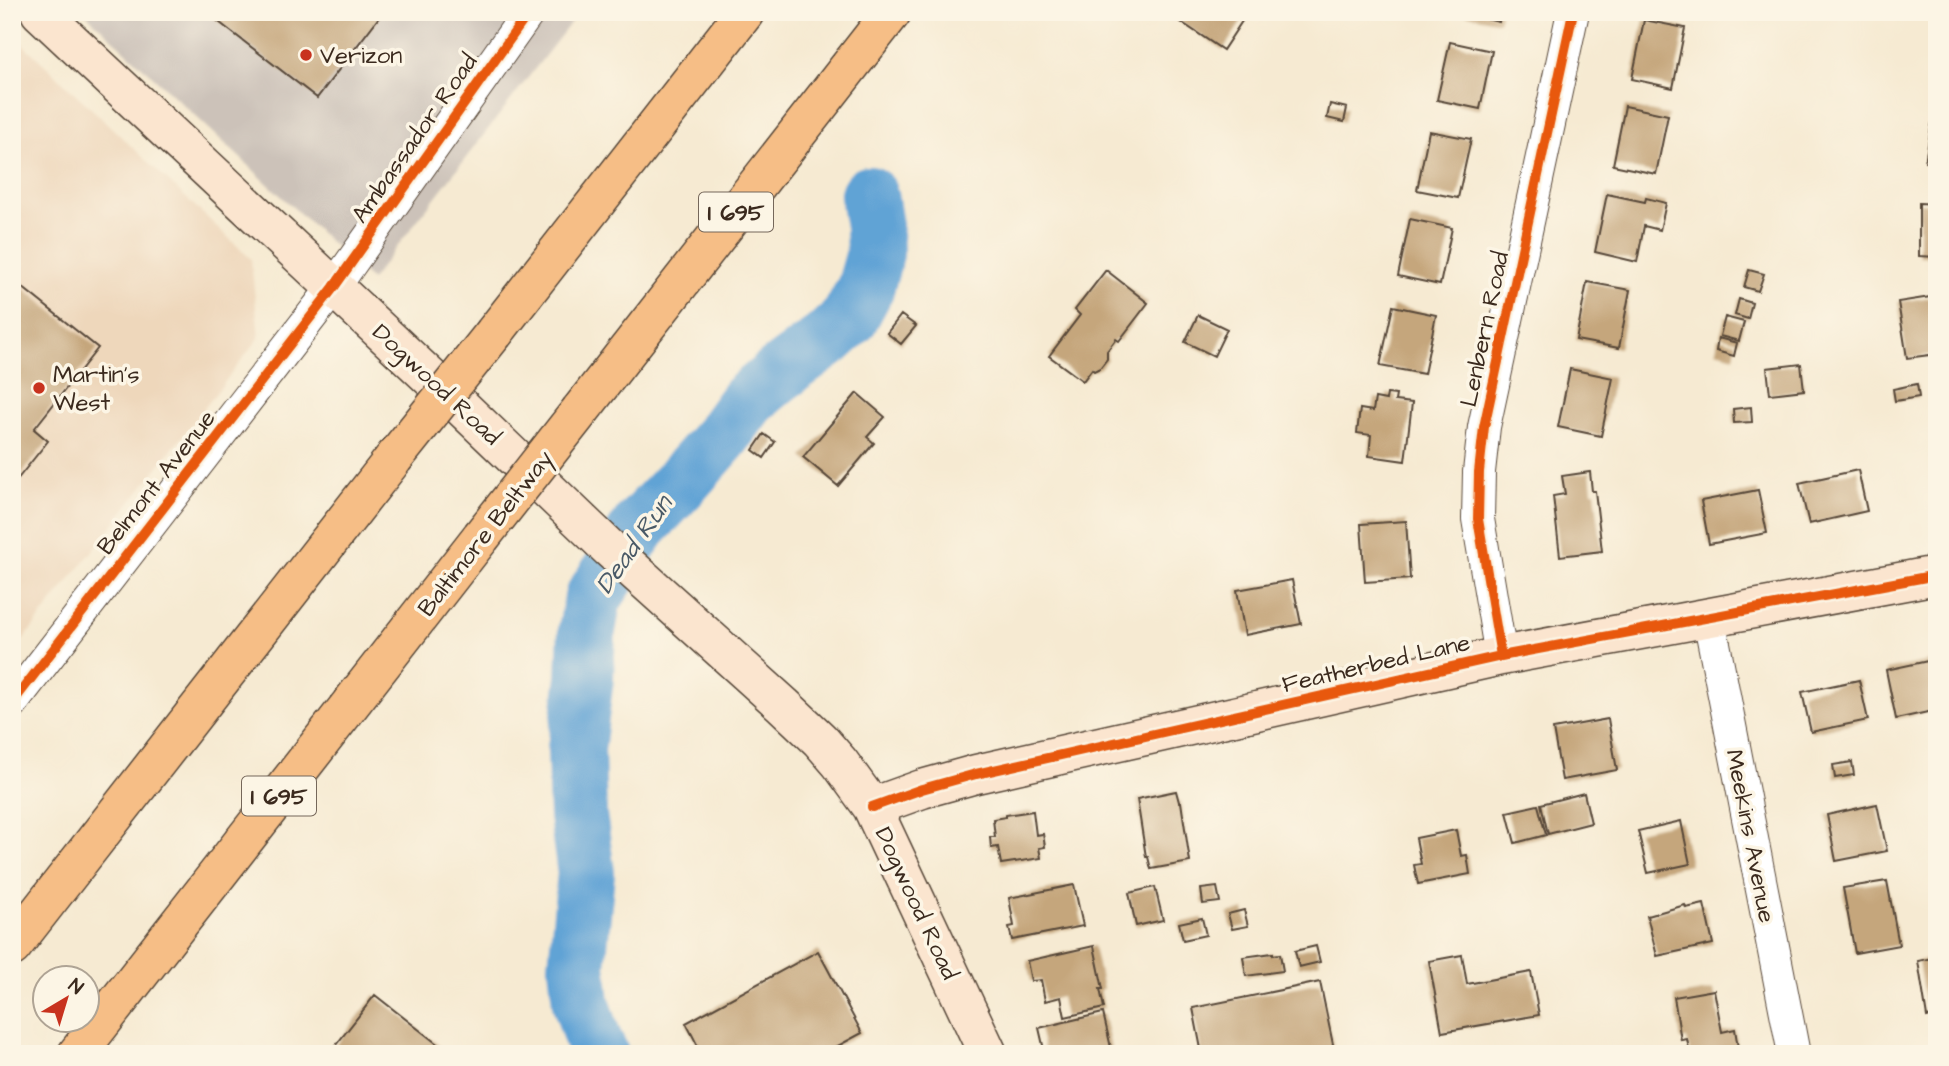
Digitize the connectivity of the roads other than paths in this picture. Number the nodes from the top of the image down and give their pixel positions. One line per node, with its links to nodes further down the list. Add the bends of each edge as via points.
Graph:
1 (40, 12): 6 (main road, Dogwood Road)
2 (529, 12): 6 (street, Ambassador Road)
3 (745, 12): 12 (highway, bridge)
4 (892, 12): 13 (highway, Baltimore Beltway / I 695, bridge)
5 (1573, 12): 9 (street, Lenbern Road, via 1479,472 1478,519)
6 (334, 287): 10 (street, Belmont Avenue); 11 (main road, Dogwood Road, via 820,740)
7 (1937, 575): 8 (main road, Featherbed Lane)
8 (1709, 618): 9 (main road, Featherbed Lane); 15 (street, Meekins Avenue)
9 (1501, 656): 11 (main road, Featherbed Lane, via 976,774)
10 (12, 703)
11 (872, 807): 14 (main road, Dogwood Road)
12 (12, 947)
13 (77, 1054)
14 (988, 1054)
15 (1794, 1054)

